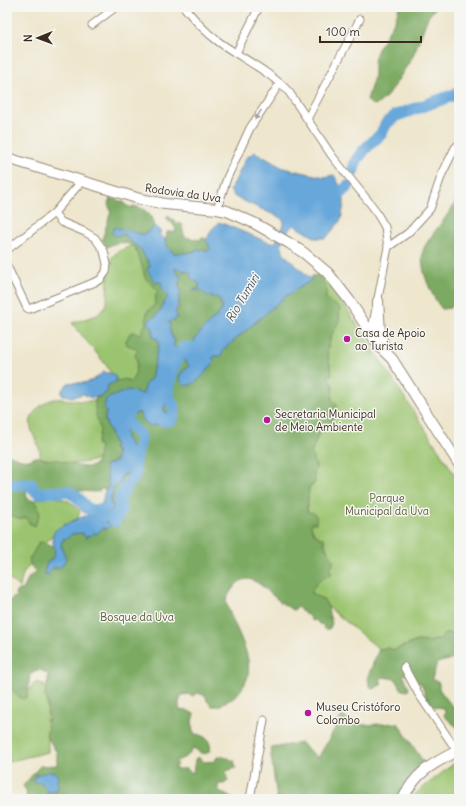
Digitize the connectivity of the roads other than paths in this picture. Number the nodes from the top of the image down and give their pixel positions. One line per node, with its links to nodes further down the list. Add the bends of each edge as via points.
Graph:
1 (116, 7): 5 (street)
2 (184, 7): 6 (street, via 201,27)
3 (259, 7): 6 (street)
4 (360, 19): 8 (street)
5 (92, 25)
6 (236, 53): 7 (street)
7 (280, 83): 8 (street); 12 (street, one-way to 12, via 250,128 227,178)
8 (307, 119): 14 (street, via 332,156 373,207 384,227)
9 (459, 144): 14 (street, via 442,174 430,209 408,233)
10 (7, 158): 11 (street, Rodovia da Uva)
11 (82, 181): 12 (street, Rodovia da Uva, via 157,203); 13 (street)
12 (217, 209): 18 (street, Rodovia da Uva, via 274,234 304,253 328,273)
13 (54, 213): 15 (street); 16 (street, via 61,222 95,238 104,251 106,272 100,280 29,309)
14 (388, 248): 17 (street)
15 (7, 250)
16 (7, 266)
17 (378, 301): 18 (street); 19 (street, via 380,332)
18 (371, 334): 19 (street, Rodovia da Uva)
19 (385, 352): 20 (street, Rodovia da Uva)
20 (459, 464)
21 (404, 667): 23 (street, via 418,693)
22 (264, 720): 24 (street)
23 (458, 751): 25 (street, via 421,773 407,789)
24 (250, 799)
25 (403, 799)

